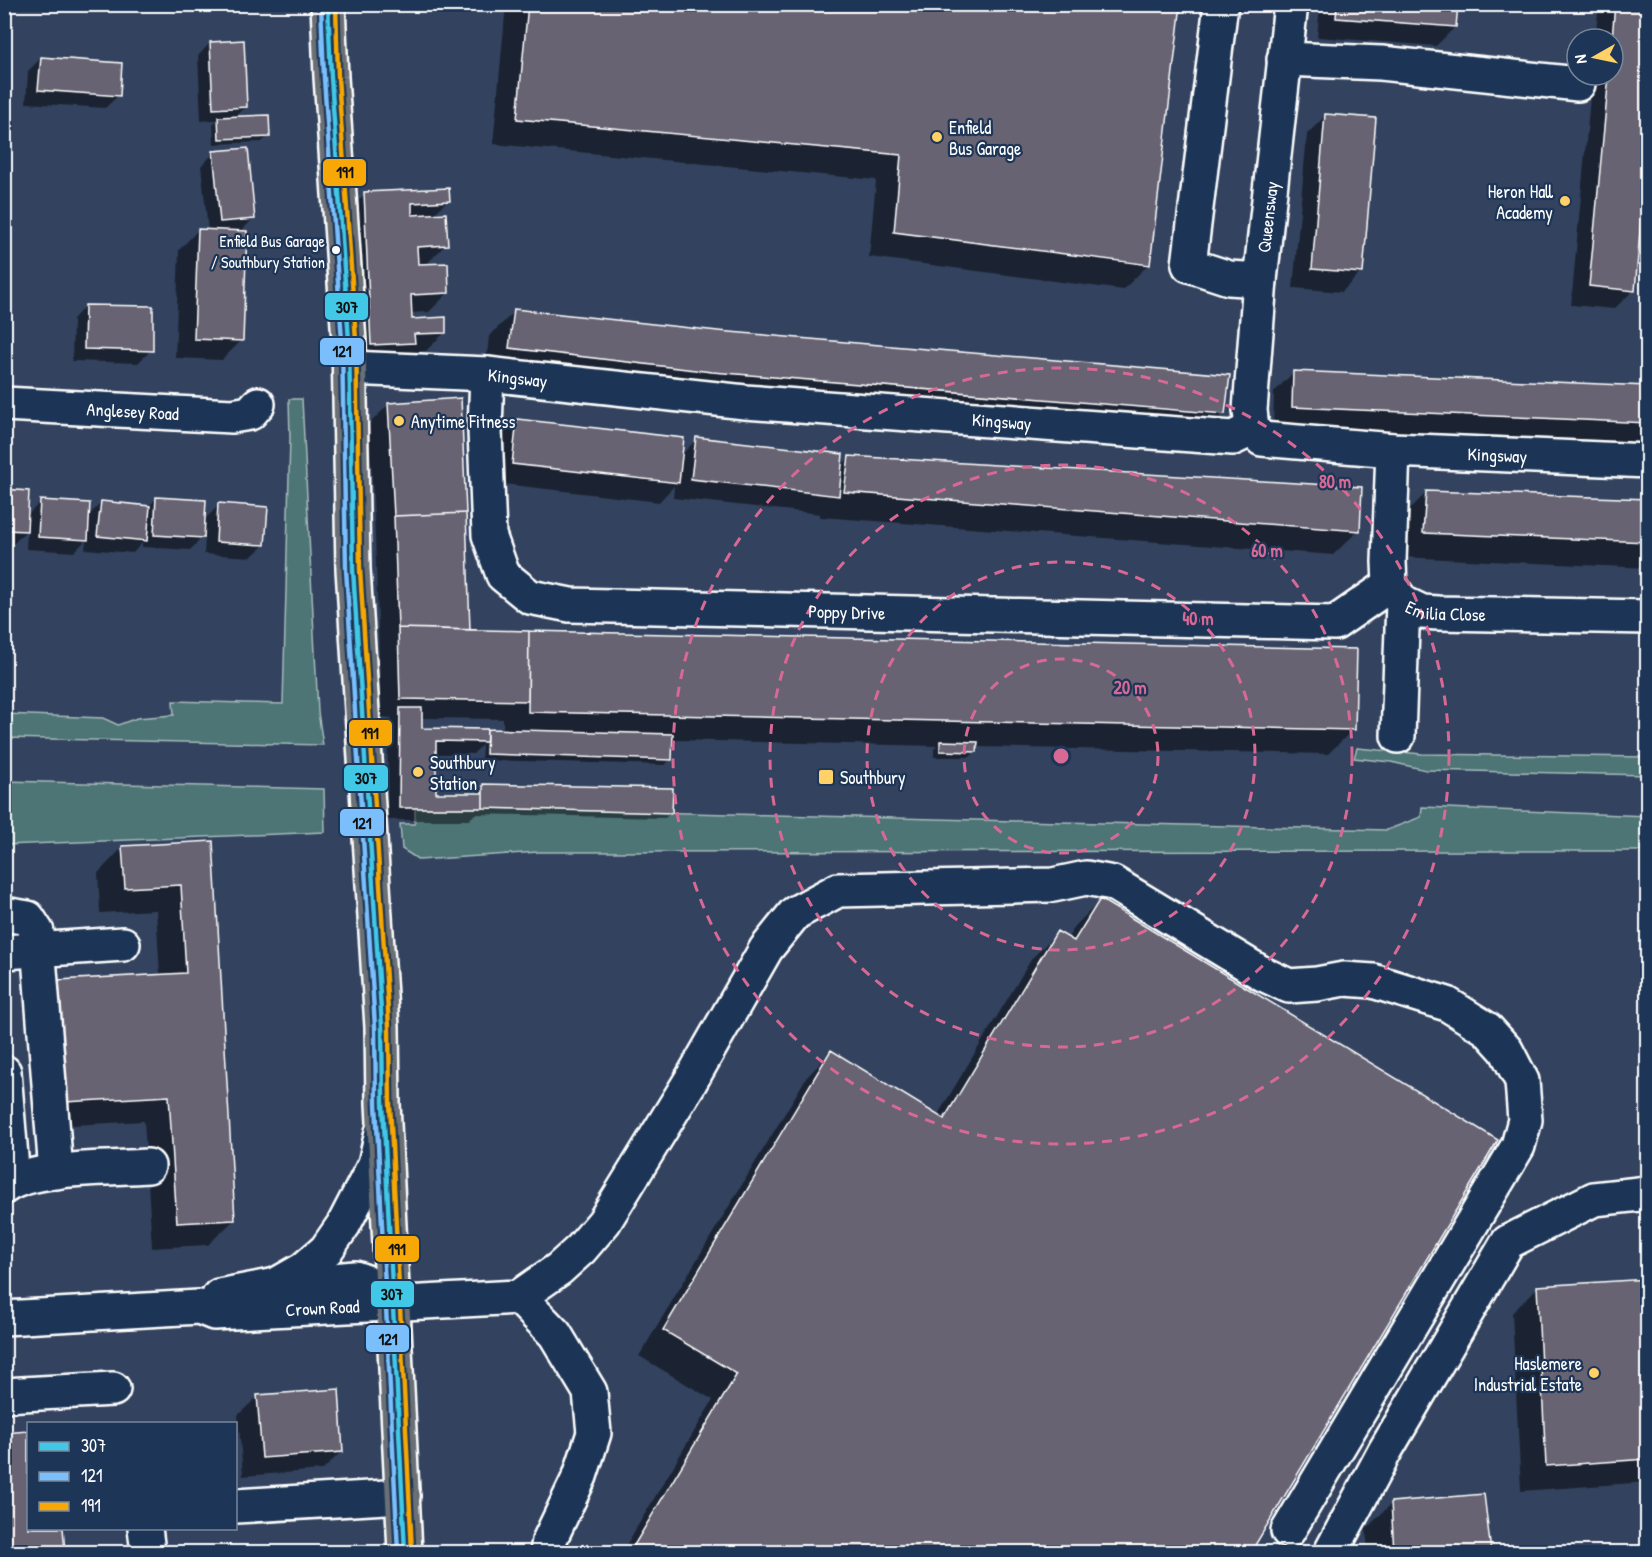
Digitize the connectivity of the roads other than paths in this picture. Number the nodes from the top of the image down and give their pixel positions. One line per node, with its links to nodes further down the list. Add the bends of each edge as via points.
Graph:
1 (328, 4): 7 (main road)
2 (1221, 4): 6 (street, via 1189,265 1228,278)
3 (1291, 4): 4 (street, Queensway)
4 (1284, 59): 5 (street, via 1381,63); 6 (street, Queensway)
5 (1565, 83)
6 (1260, 280): 11 (street, Queensway, via 1250,410)
7 (350, 368): 8 (street, Kingsway); 22 (main road, via 353,569 382,1027)
8 (487, 374): 11 (street, Kingsway, via 745,402 1097,429 1233,438); 14 (street, Poppy Drive, via 489,535 503,575 530,597 570,605 1335,623)
9 (4, 404): 10 (street, Anglesey Road, via 232,416 250,413)
10 (258, 404)
11 (1252, 429): 12 (street, Kingsway, via 1262,439)
12 (1393, 450): 13 (street, Kingsway); 14 (street, Emilia Close, via 1389,562)
13 (1647, 462)
14 (1396, 594): 15 (street, Emilia Close, via 1422,612); 16 (street)
15 (1647, 617)
16 (1398, 736)
17 (4, 914): 19 (street, via 28,918 37,932)
18 (123, 944): 19 (street)
19 (40, 950): 20 (street); 24 (street)
20 (4, 952)
21 (4, 1072): 25 (street)
22 (384, 1122): 27 (street, Crown Road, via 375,1164 344,1224 326,1250); 29 (main road)
23 (148, 1166): 24 (street)
24 (56, 1172): 25 (street, via 32,1175)
25 (9, 1184)
26 (1647, 1193): 41 (street, via 1594,1199 1508,1242 1385,1451)
27 (276, 1285): 29 (street, Crown Road, via 355,1278 372,1284); 30 (street, Crown Road, via 214,1297)
28 (519, 1296): 29 (street); 37 (street, via 559,1269 604,1222 766,950 795,913 838,890 1053,885 1086,878 1113,883 1289,986 1344,979 1373,981 1447,1004 1487,1029 1506,1050 1522,1081 1525,1120 1518,1146); 40 (street, via 555,1334 590,1392 594,1433)
29 (393, 1304): 30 (street, Crown Road, via 214,1313); 34 (main road)
30 (199, 1307): 31 (street, Crown Road)
31 (4, 1318)
32 (113, 1389): 33 (street)
33 (4, 1395)
34 (403, 1496): 35 (street); 39 (main road)
35 (237, 1506)
36 (145, 1530): 38 (street)
37 (1288, 1531)
38 (148, 1552)
39 (405, 1552)
40 (547, 1552)
41 (1331, 1552)

